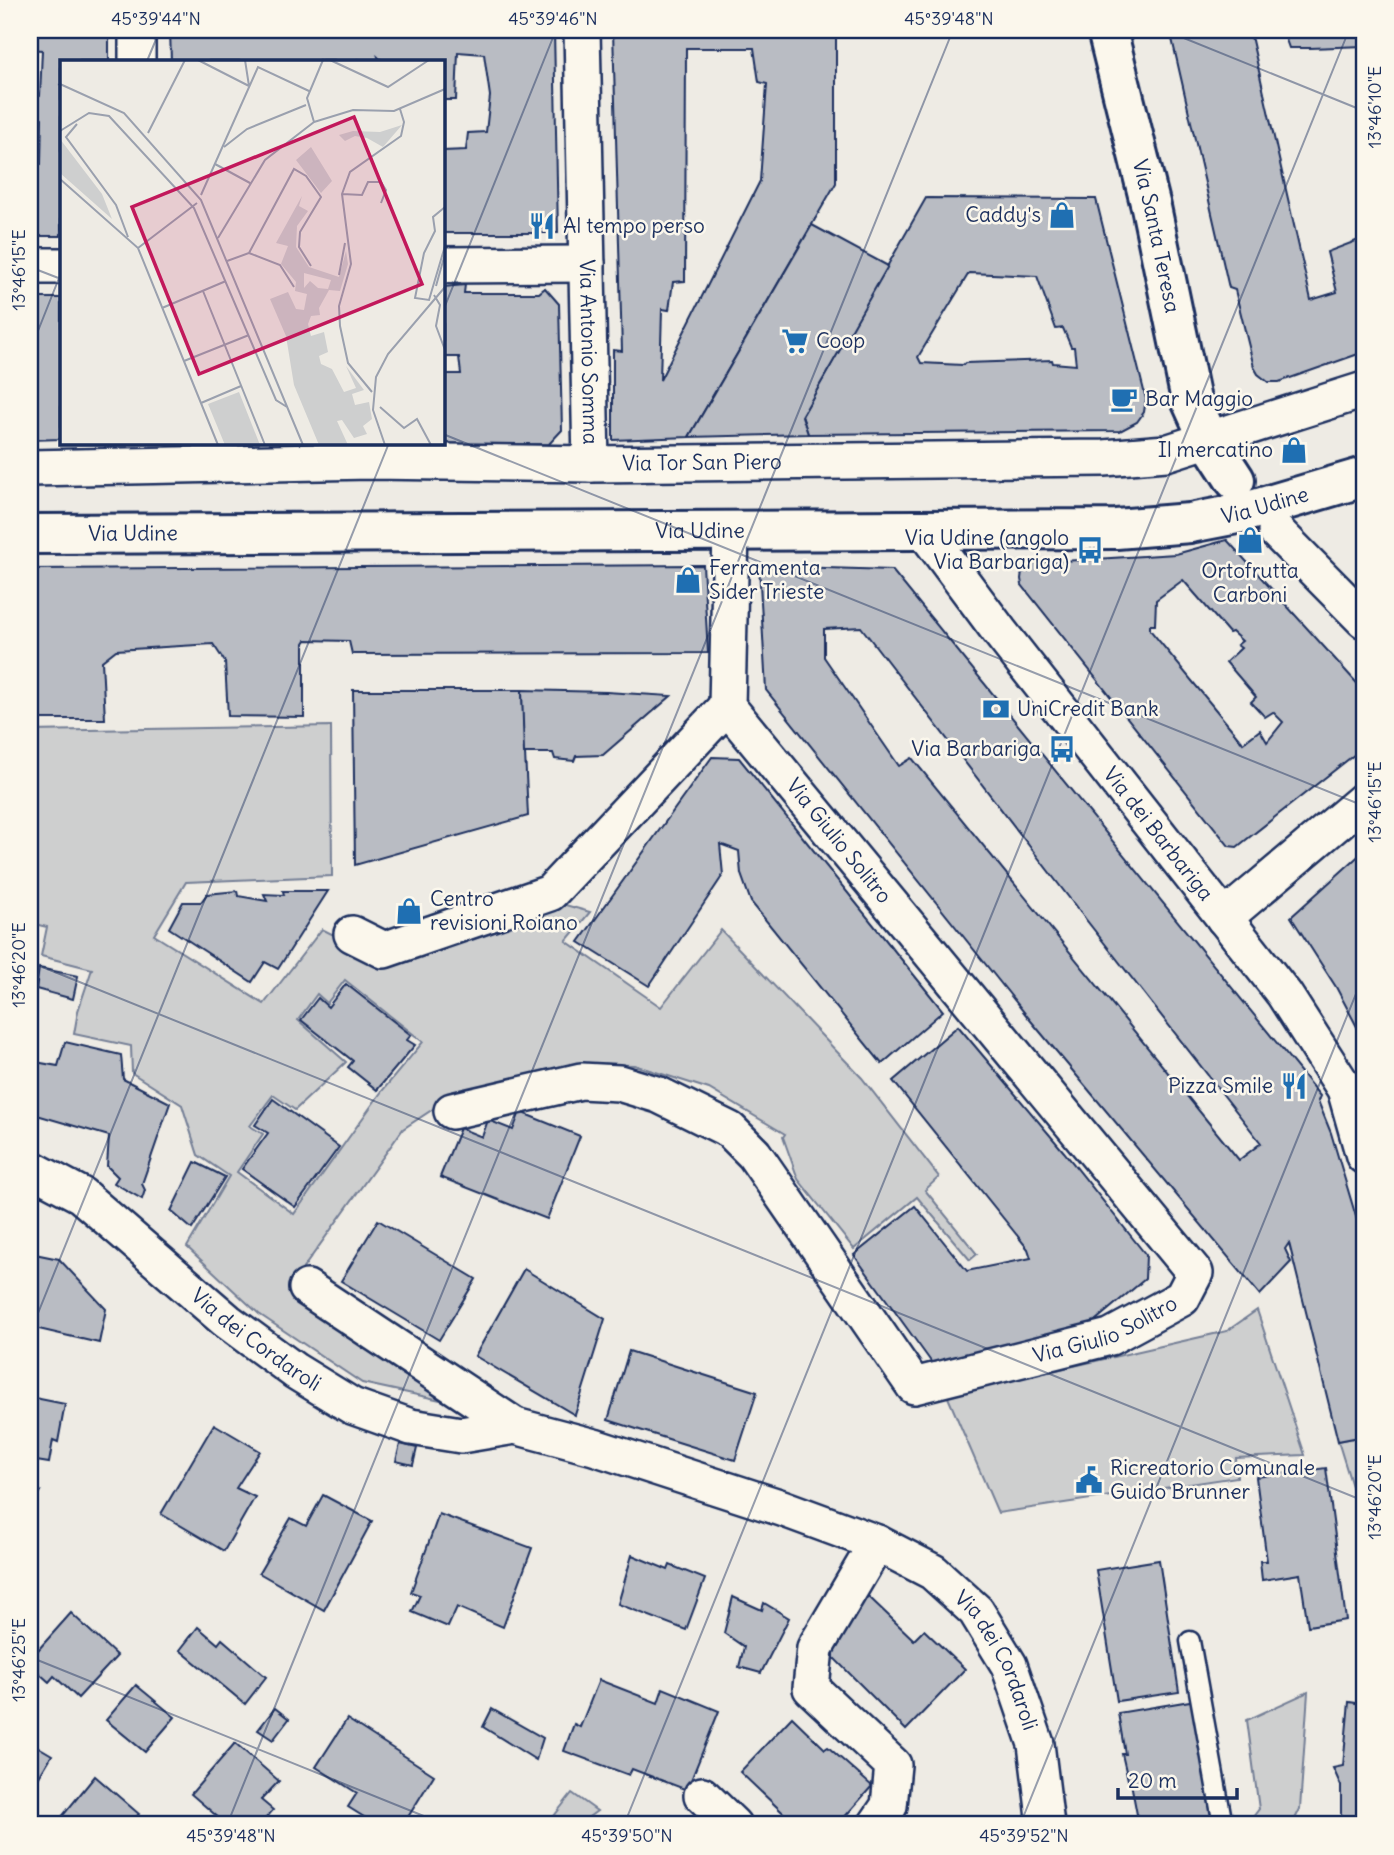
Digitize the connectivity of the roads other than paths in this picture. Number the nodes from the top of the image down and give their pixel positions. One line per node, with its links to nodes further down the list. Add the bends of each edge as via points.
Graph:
1 (137, 30): 4 (street)
2 (582, 30): 5 (street, Via Antonio Somma)
3 (1107, 30): 10 (main road, Via Santa Teresa, via 1151,207 1191,400)
4 (137, 60)
5 (587, 264): 6 (street); 12 (street, Via Antonio Somma)
6 (444, 265)
7 (30, 266): 8 (street)
8 (60, 266)
9 (1364, 390): 10 (street, Via Tor San Piero)
10 (1209, 440): 12 (street, Via Tor San Piero, via 1166,453 1104,458); 15 (main road, Via Santa Teresa)
11 (135, 454): 12 (street, Via Tor San Piero); 13 (street, Via Tor San Piero)
12 (591, 464)
13 (30, 468)
14 (1364, 477): 16 (main road, Via Udine, via 1284,502 1190,523 1116,529)
15 (1234, 480)
16 (923, 529): 17 (main road, Via Udine); 23 (street, Via dei Barbariga)
17 (731, 530): 19 (main road, Via Udine); 21 (street)
18 (1276, 531): 20 (street)
19 (30, 534)
20 (1364, 620)
21 (727, 706): 24 (street, via 550,893 384,950); 25 (street, Via Giulio Solitro, via 1195,1273 1182,1298 1110,1337 914,1387 754,1154 730,1130 659,1095 619,1083 581,1081)
22 (1364, 800): 23 (street)
23 (1224, 918): 26 (street, Via dei Barbariga, via 1284,994 1345,1089)
24 (352, 934)
25 (452, 1111)
26 (1364, 1156)
27 (30, 1168): 29 (street, Via dei Cordaroli, via 81,1195 228,1321 352,1406 411,1427 461,1435)
28 (307, 1288): 29 (street, Via dei Cordaroli)
29 (515, 1426): 30 (street, Via dei Cordaroli, via 594,1447)
30 (877, 1543): 34 (street, via 815,1648 811,1688 893,1765 889,1806); 35 (street, Via dei Cordaroli, via 933,1572 976,1611 1009,1665 1036,1744)
31 (1190, 1641): 36 (lane)
32 (702, 1796): 33 (street)
33 (733, 1825)
34 (876, 1825)
35 (1046, 1825)
36 (1223, 1825)

